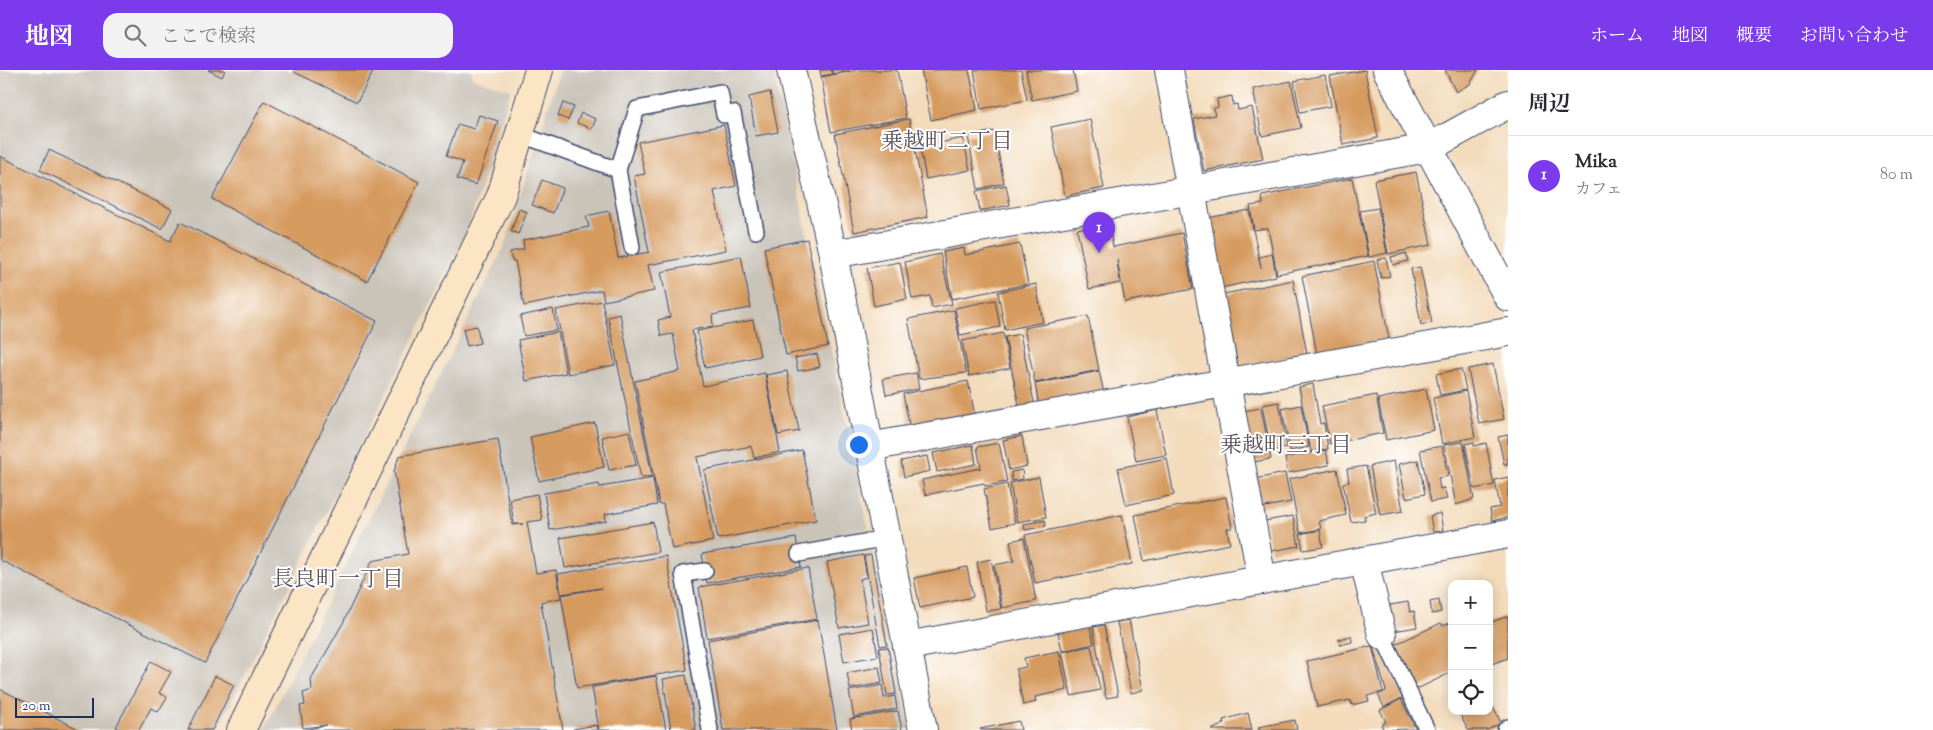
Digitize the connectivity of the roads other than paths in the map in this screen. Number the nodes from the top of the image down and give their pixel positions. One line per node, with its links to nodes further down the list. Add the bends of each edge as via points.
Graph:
1 (539, 70): 6 (street)
2 (791, 70): 12 (street)
3 (1169, 70): 9 (street)
4 (1387, 70): 7 (street)
5 (1508, 104): 7 (street)
6 (520, 134): 8 (lane); 26 (street, via 501,196)
7 (1428, 148): 9 (street); 13 (street)
8 (618, 170): 10 (lane, via 637,109 720,92 724,115 733,114); 11 (lane)
9 (1191, 190): 12 (street); 15 (street)
10 (756, 232)
11 (632, 247)
12 (833, 254): 16 (street)
13 (1508, 297)
14 (1508, 332): 15 (street)
15 (1226, 384): 16 (street); 22 (street)
16 (869, 447): 18 (street)
17 (1508, 534): 20 (street)
18 (887, 538): 19 (lane); 24 (street)
19 (798, 554)
20 (1364, 561): 22 (street); 23 (street)
21 (705, 571): 27 (lane, via 683,574)
22 (1262, 580): 24 (street)
23 (1382, 635): 29 (lane)
24 (907, 646): 28 (street)
25 (1508, 728): 30 (lane)
26 (242, 730)
27 (710, 730)
28 (923, 730)
29 (1427, 730)
30 (1505, 730)

